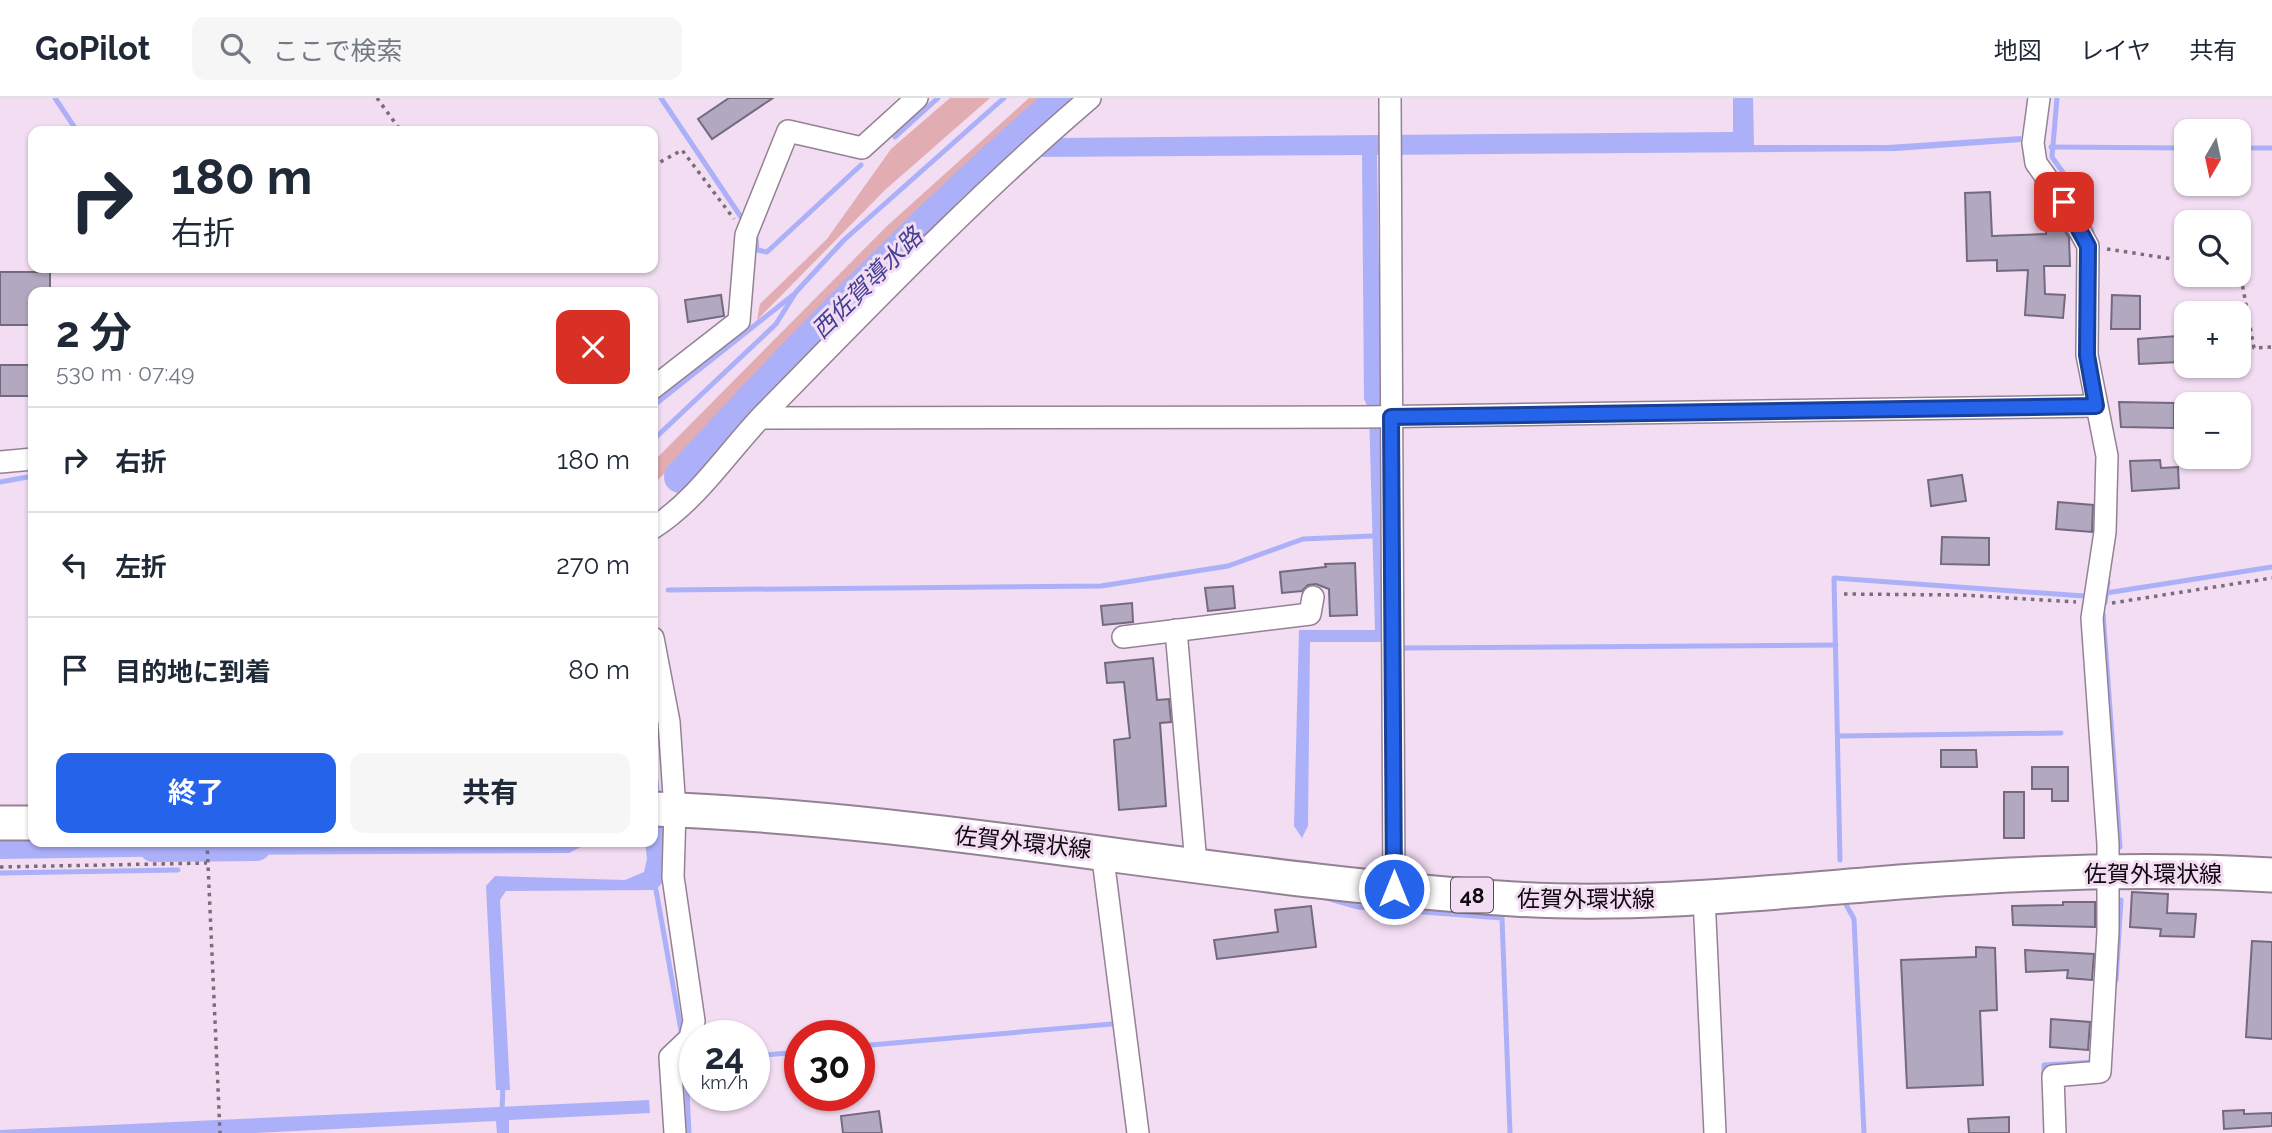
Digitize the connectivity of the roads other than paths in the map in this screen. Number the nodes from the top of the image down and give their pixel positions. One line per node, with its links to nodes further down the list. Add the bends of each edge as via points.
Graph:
1 (917, 98): 5 (street, via 862,148 788,131 746,235 739,321)
2 (1090, 98): 8 (street, via 1032,147)
3 (1390, 98): 7 (street)
4 (2039, 98): 6 (street, via 2033,144 2036,163 2088,246 2087,355)
5 (658, 384)
6 (2096, 406): 7 (street); 19 (street, via 2107,456 2101,603)
7 (1391, 417): 8 (street); 21 (street)
8 (761, 418): 9 (street, via 680,511)
9 (658, 525)
10 (1313, 597): 11 (street, via 1310,614)
11 (1176, 631): 12 (street); 18 (street)
12 (1123, 637)
13 (658, 664): 14 (street, via 669,722)
14 (664, 810): 17 (main road, 佐賀外環状線 / 48, via 874,826); 23 (street, via 694,1021 683,1044 670,1057)
15 (28, 823): 16 (main road)
16 (0, 824)
17 (1102, 851): 18 (main road, 佐賀外環状線 / 48); 24 (street)
18 (1196, 864): 21 (main road, 佐賀外環状線 / 48)
19 (2108, 870): 20 (main road, 佐賀外環状線 / 48); 22 (main road, 佐賀外環状線 / 48); 26 (street, via 2100,1072 2053,1076)
20 (2272, 875)
21 (1394, 889): 22 (main road, 佐賀外環状線 / 48, via 1517,899)
22 (1704, 897): 25 (street)
23 (676, 1133)
24 (1138, 1133)
25 (1716, 1133)
26 (2055, 1133)

